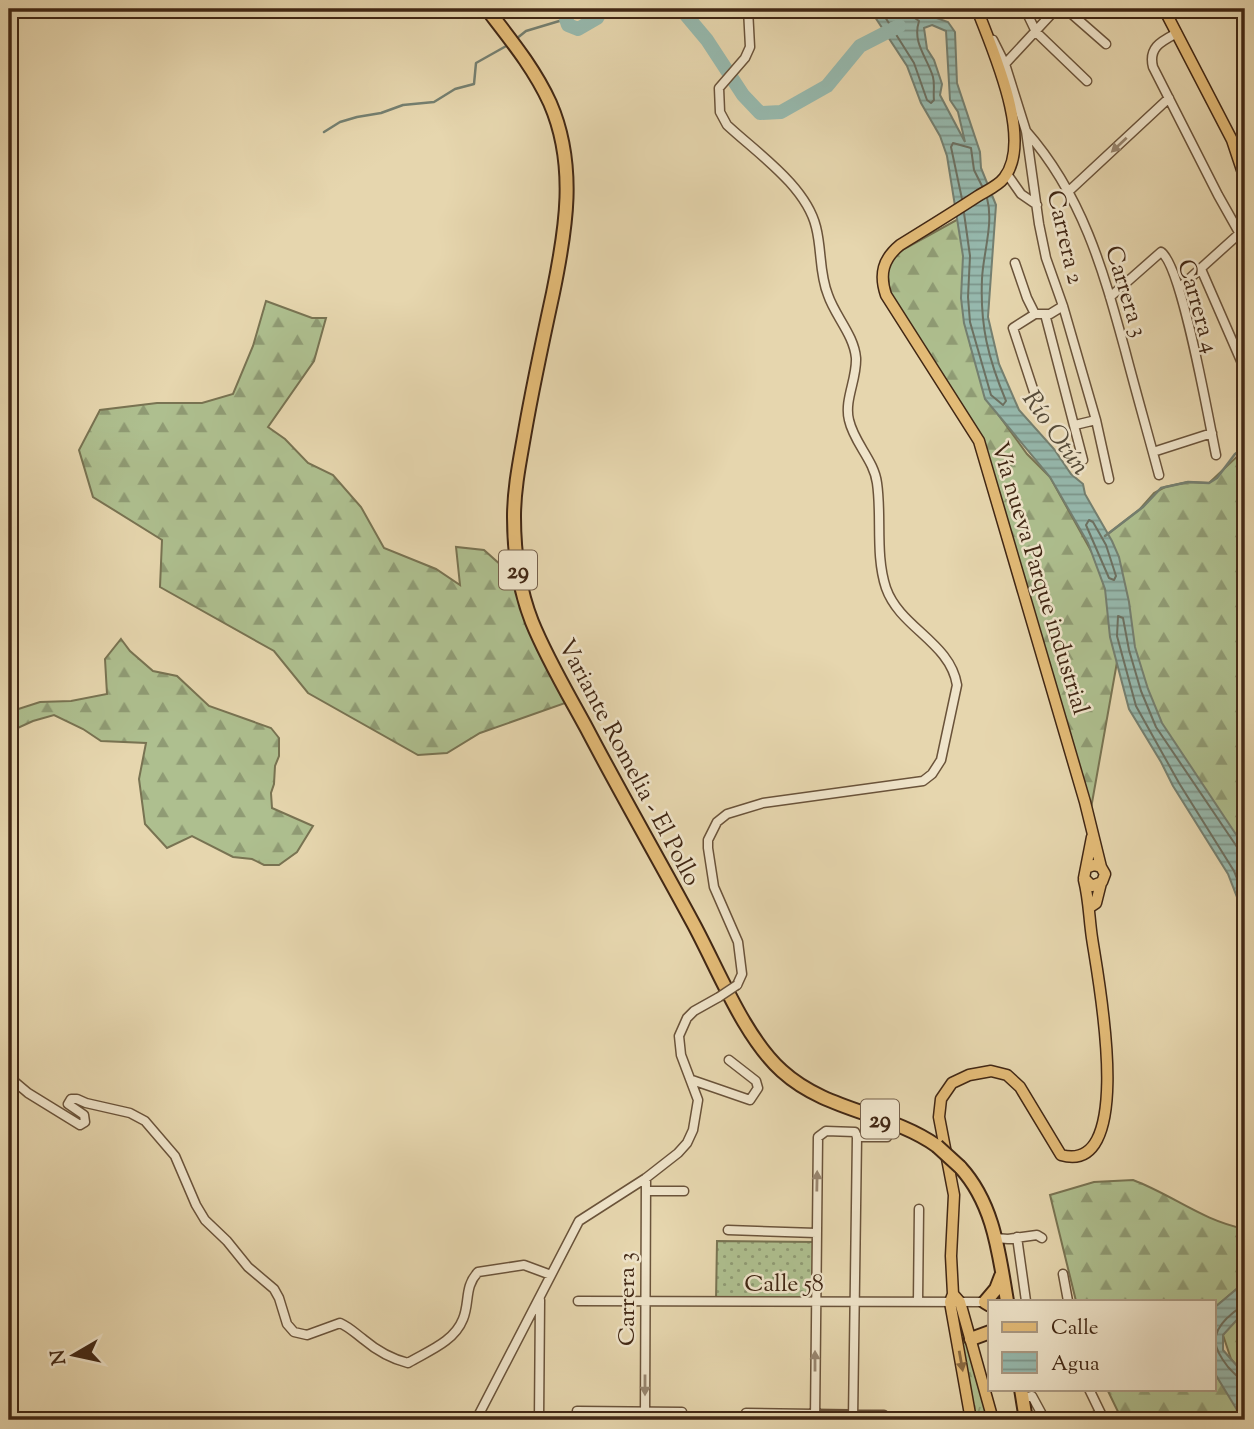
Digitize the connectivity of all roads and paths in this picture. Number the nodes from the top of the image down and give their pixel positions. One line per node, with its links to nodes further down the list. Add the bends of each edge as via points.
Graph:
1 (487, 9): 55 (highway, Variante Romelia - El Pollo / 29, bridge, via 523,56 551,105 565,153 566,218 518,470 514,517 518,570 531,620 596,747 769,1058 797,1085 819,1098 915,1132 937,1146 978,1189)
2 (748, 9): 45 (street, bridge, via 750,47 719,88 720,111 727,125 795,187 812,214 824,286 855,349 848,418 877,479 885,586 906,619 946,657 957,684 941,760 923,781 763,803 727,814 717,822 708,840 714,887 738,942 742,974 737,985 694,1011 681,1028 681,1055)
3 (977, 9): 11 (street, Carrera 2); 15 (main road, via 999,68 1014,131 1015,151)
4 (1025, 9): 8 (street)
5 (1056, 9): 8 (street)
6 (1066, 9): 10 (street)
7 (1164, 9): 9 (main road)
8 (1036, 32): 11 (street); 12 (street)
9 (1177, 33): 13 (street, via 1152,53 1153,67); 16 (main road, via 1232,140)
10 (1106, 44)
11 (1005, 64): 14 (street, Carrera 2)
12 (1087, 81)
13 (1169, 98): 17 (street, one-way to 17); 19 (street)
14 (1026, 131): 17 (street, Carrera 3); 18 (street, Carrera 2)
15 (1005, 177): 18 (street); 37 (main road, Vía nueva Parque industrial, via 900,245 888,256 882,286 979,441)
16 (1245, 179)
17 (1069, 191): 24 (street, Carrera 3, via 1085,222)
18 (1037, 205): 25 (street, Carrera 2, via 1046,258)
19 (1240, 233): 20 (street); 22 (street)
20 (1245, 243)
21 (1015, 263): 26 (street, via 1027,298)
22 (1201, 269): 23 (street); 27 (street)
23 (1180, 288): 24 (street, Carrera 4, via 1161,252); 31 (street, Carrera 4)
24 (1110, 297): 32 (street, Carrera 3)
25 (1063, 306): 26 (street); 29 (street, Carrera 2)
26 (1040, 314): 28 (street, via 1013,328); 30 (street)
27 (1245, 370)
28 (1035, 396)
29 (1096, 420): 30 (street); 36 (street, Carrera 2)
30 (1074, 425): 34 (street)
31 (1212, 433): 32 (street); 33 (street, Carrera 4)
32 (1153, 452): 35 (street, Carrera 3)
33 (1216, 455)
34 (1083, 460)
35 (1159, 475)
36 (1109, 479)
37 (1092, 836): 38 (main road, Vía nueva Parque industrial); 39 (main road, Vía nueva Parque industrial)
38 (1101, 867): 39 (main road); 41 (main road, Vía nueva Parque industrial, via 1105,876)
39 (1086, 868): 40 (main road, Vía nueva Parque industrial)
40 (1084, 880): 41 (main road, via 1092,886); 42 (main road, Vía nueva Parque industrial)
41 (1101, 883): 42 (main road, Vía nueva Parque industrial)
42 (1090, 907): 61 (main road, Vía nueva Parque industrial, via 1107,1040 1108,1078 1099,1137 1081,1155 1061,1155 1020,1087 1007,1075 991,1071 952,1083 941,1099 939,1117 954,1195 951,1256)
43 (729, 1060): 45 (street, via 756,1081 754,1098)
44 (9, 1077): 59 (street, via 80,1125 85,1122 84,1115 68,1104 76,1098 145,1121 175,1156 205,1220 274,1289 294,1332 307,1335 340,1323 393,1359 408,1363 456,1332 464,1317 469,1283 478,1272 524,1265)
45 (692, 1080): 48 (street, via 698,1100 687,1143)
46 (857, 1137): 47 (street); 53 (street, one-way to 46, via 818,1137 826,1131 855,1132); 69 (street)
47 (887, 1137)
48 (646, 1178): 49 (street, Carrera 3); 59 (street, via 579,1221)
49 (646, 1191): 50 (street); 67 (street, Carrera 3)
50 (684, 1191)
51 (919, 1209): 70 (street)
52 (728, 1230): 53 (street)
53 (816, 1233): 68 (street)
54 (1017, 1237): 55 (street); 56 (street, via 1037,1234); 64 (street)
55 (995, 1238): 57 (highway, Variante Romelia - El Pollo / 29)
56 (1042, 1238)
57 (1002, 1273): 62 (highway); 63 (highway, Variante Romelia - El Pollo / 29)
58 (1063, 1274): 65 (street)
59 (551, 1275): 60 (street)
60 (540, 1297): 84 (street); 85 (street)
61 (955, 1299): 70 (street, Calle 58); 71 (street, Calle 58); 73 (main road); 86 (main road, one-way to 86)
62 (990, 1300)
63 (1007, 1300)
64 (1026, 1300)
65 (1068, 1300)
66 (578, 1301): 67 (street, Calle 58)
67 (646, 1301): 68 (street, Calle 58); 80 (street, Carrera 3, one-way to 80)
68 (816, 1302): 69 (street, Calle 58); 81 (street, one-way to 68)
69 (855, 1302): 70 (street, Calle 58); 82 (street)
70 (918, 1302)
71 (988, 1303)
72 (988, 1333): 73 (highway)
73 (971, 1339): 87 (main road)
74 (1089, 1390): 83 (street)
75 (1027, 1393): 88 (highway); 89 (street)
76 (577, 1411): 80 (street)
77 (682, 1412): 80 (street)
78 (747, 1413): 81 (street)
79 (884, 1415): 82 (street)
80 (645, 1416)
81 (815, 1417): 82 (street)
82 (853, 1417)
83 (1103, 1418): 90 (street)
84 (476, 1420)
85 (539, 1420)
86 (971, 1420)
87 (993, 1420)
88 (1026, 1420)
89 (1045, 1420)
90 (1070, 1420)

